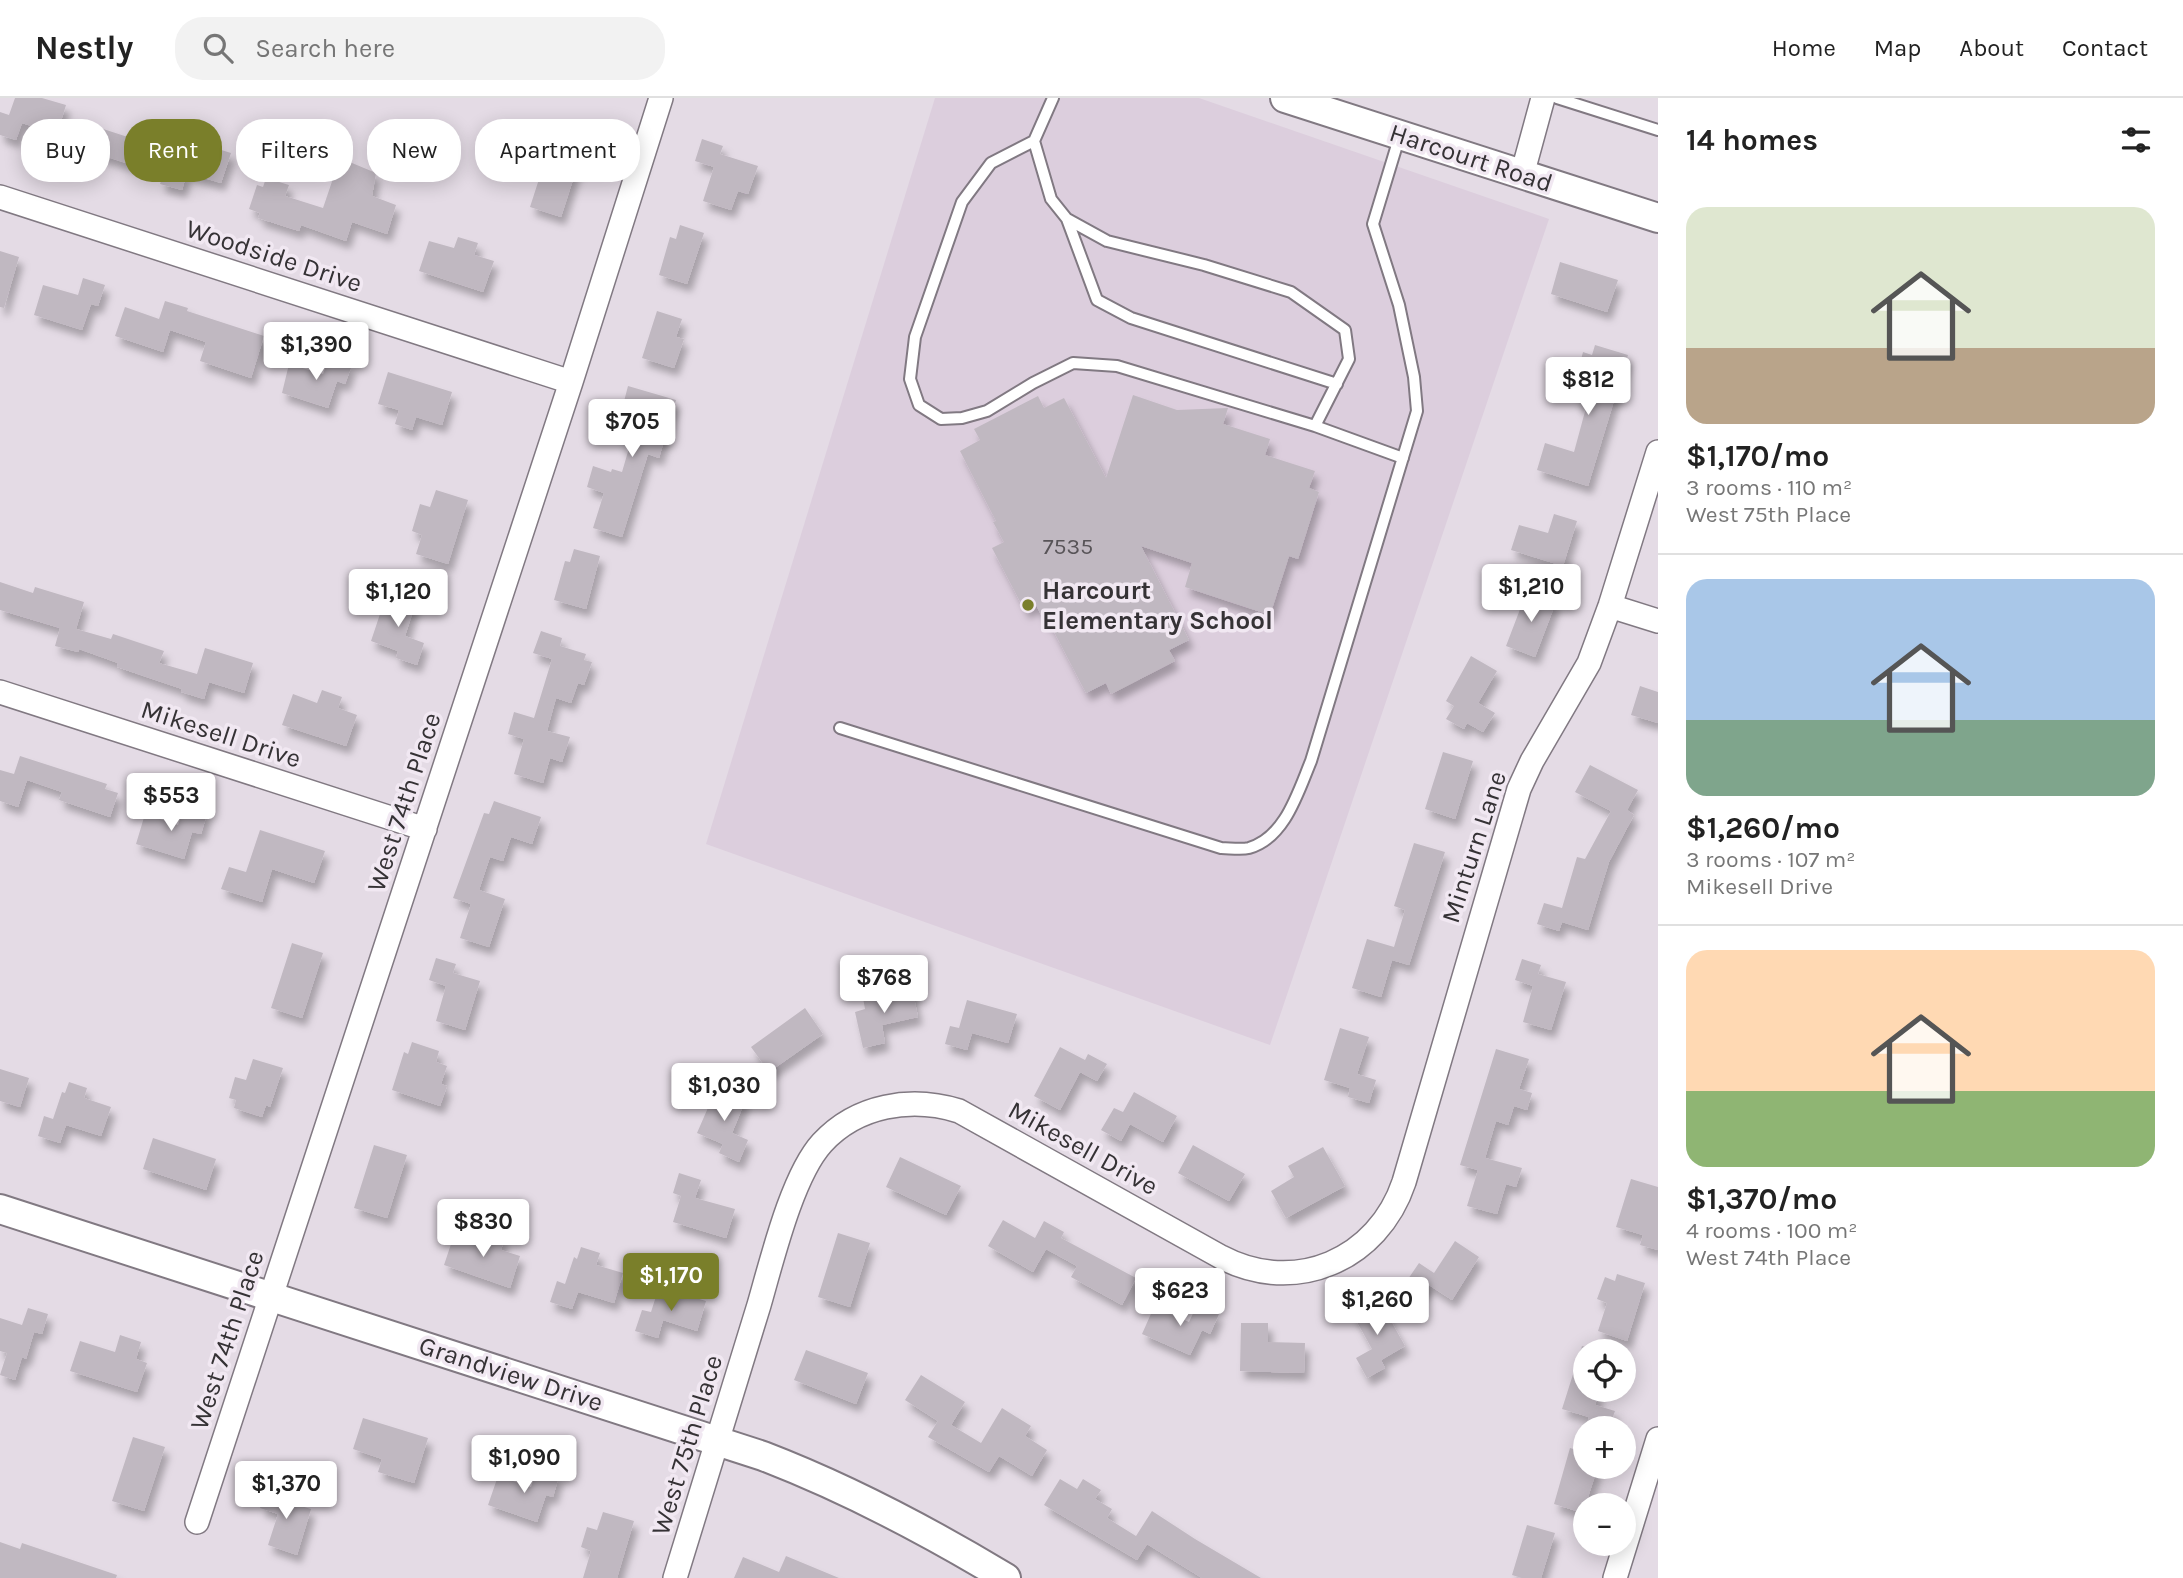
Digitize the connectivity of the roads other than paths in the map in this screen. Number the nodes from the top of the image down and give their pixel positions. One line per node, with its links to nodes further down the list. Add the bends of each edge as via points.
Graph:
1 (661, 98): 13 (street, West 74th Place)
2 (1053, 98): 8 (lane)
3 (1543, 98): 9 (street)
4 (1557, 98): 6 (lane)
5 (1303, 101): 7 (street, Harcourt Road)
6 (1658, 130)
7 (1400, 135): 9 (street, Harcourt Road); 17 (lane, via 1373,224 1399,305 1415,377 1417,411)
8 (1034, 141): 12 (lane, via 1051,199); 15 (lane, via 991,163 962,202 915,337 910,380 919,405 941,419 962,418 987,411 1073,363 1117,366)
9 (1522, 175): 11 (street, Harcourt Road)
10 (0, 197): 13 (street, Woodside Drive)
11 (1658, 218)
12 (1067, 219): 14 (lane, via 1097,300 1131,318); 14 (lane, via 1107,241 1291,292 1345,330 1349,359)
13 (571, 382): 22 (street, West 74th Place)
14 (1337, 384): 15 (lane)
15 (1315, 426): 17 (lane)
16 (1658, 452): 18 (street, Minturn Lane)
17 (1403, 458): 21 (lane, via 1311,761 1289,815 1268,838 1248,848 1221,848)
18 (1610, 606): 19 (street); 25 (street, Minturn Lane, via 1589,663 1519,789 1398,1200 1377,1231)
19 (1658, 621)
20 (0, 692): 22 (street, Mikesell Drive)
21 (840, 728)
22 (425, 829): 26 (street, West 74th Place)
23 (805, 1169): 25 (street, Mikesell Drive, via 829,1137 863,1114 901,1104 929,1104 976,1119 1240,1266 1301,1272); 28 (street, West 75th Place)
24 (0, 1209): 26 (street, Grandview Drive)
25 (1348, 1254)
26 (270, 1297): 28 (street, Grandview Drive); 29 (street, West 74th Place)
27 (1658, 1439): 32 (street)
28 (718, 1440): 30 (street, West 75th Place); 31 (street, Grandview Drive, via 862,1497)
29 (197, 1522)
30 (675, 1578)
31 (1006, 1578)
32 (1615, 1578)

